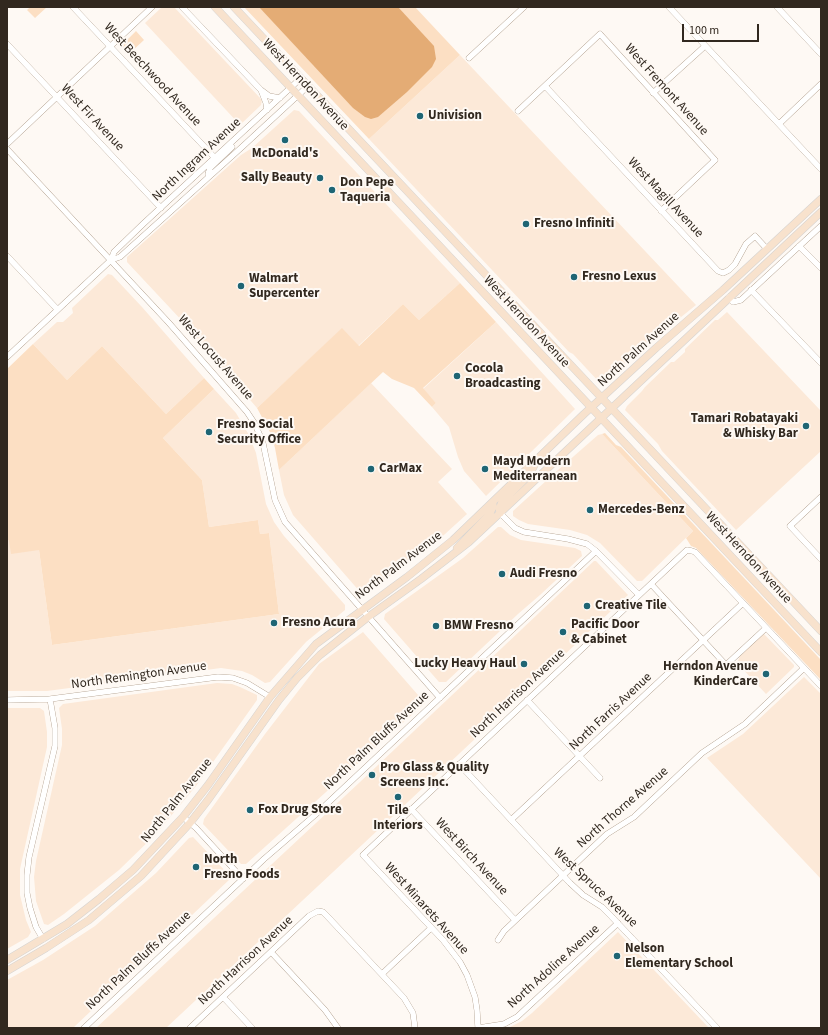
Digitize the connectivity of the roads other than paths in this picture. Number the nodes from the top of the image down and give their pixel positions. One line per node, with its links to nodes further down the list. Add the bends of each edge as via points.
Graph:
1 (73, 7): 10 (street, West Beechwood Avenue)
2 (152, 7): 10 (street)
3 (182, 7): 19 (street)
4 (215, 7): 18 (main road, West Herndon Avenue)
5 (234, 7): 14 (main road, West Herndon Avenue)
6 (524, 7): 13 (street)
7 (669, 7): 11 (street)
8 (777, 7): 12 (street)
9 (7, 44): 22 (street, West Fir Avenue)
10 (110, 46): 22 (street); 30 (street, West Beechwood Avenue)
11 (705, 46): 20 (street); 26 (street)
12 (821, 54)
13 (469, 58)
14 (301, 78): 16 (main road, West Herndon Avenue); 18 (street, North Ingram Avenue)
15 (821, 84): 26 (street)
16 (308, 86): 21 (street, North Ingram Avenue); 49 (main road, West Herndon Avenue)
17 (545, 86): 20 (street, West Fremont Avenue, via 600,34); 25 (street); 35 (street, West Magill Avenue)
18 (291, 88): 21 (main road, West Herndon Avenue); 23 (street, North Ingram Avenue)
19 (261, 90): 23 (street, via 269,96); 24 (street)
20 (653, 93): 35 (street, West Fremont Avenue, via 715,160)
21 (298, 96): 32 (street, North Ingram Avenue); 50 (main road, West Herndon Avenue)
22 (57, 97): 28 (street); 34 (street, West Fir Avenue)
23 (280, 98): 24 (street, North Ingram Avenue)
24 (267, 110): 27 (street, North Ingram Avenue)
25 (518, 111)
26 (779, 124): 31 (street)
27 (239, 137): 30 (street, North Ingram Avenue); 32 (street, via 210,168)
28 (7, 144)
29 (7, 149): 41 (street, West Locust Avenue)
30 (215, 158): 34 (street, North Ingram Avenue)
31 (821, 168)
32 (209, 176): 41 (street, North Ingram Avenue, via 120,256)
33 (821, 199): 39 (main road, North Palm Avenue)
34 (161, 208): 41 (street, North Ingram Avenue, via 114,252)
35 (661, 211): 39 (street, West Magill Avenue, via 720,273 726,272 735,264 746,244 755,236)
36 (821, 212): 44 (main road, North Palm Avenue)
37 (821, 226): 38 (street)
38 (799, 246): 42 (street); 43 (street)
39 (767, 249): 45 (main road, via 748,273 717,302); 49 (main road, North Palm Avenue)
40 (7, 256): 46 (street)
41 (111, 260): 46 (street, North Ingram Avenue); 63 (street, West Locust Avenue, via 247,412 263,443 274,500 285,522)
42 (821, 268)
43 (751, 290): 44 (street, via 738,302 733,302); 48 (street)
44 (729, 297): 45 (main road, North Palm Avenue)
45 (716, 309): 51 (main road, North Palm Avenue)
46 (57, 310): 47 (street, North Ingram Avenue)
47 (7, 357)
48 (821, 364)
49 (602, 399): 50 (main road, North Palm Avenue); 51 (main road, West Herndon Avenue)
50 (591, 408): 52 (main road, West Herndon Avenue); 53 (main road, North Palm Avenue)
51 (611, 408): 52 (main road, North Palm Avenue); 66 (main road, West Herndon Avenue)
52 (600, 418): 56 (main road, North Palm Avenue); 68 (main road, West Herndon Avenue)
53 (536, 460): 55 (main road, North Palm Avenue); 56 (main road, via 530,474 500,505)
54 (821, 497): 59 (street, via 790,526)
55 (493, 502): 58 (main road, via 490,514 458,546); 63 (main road, North Palm Avenue, via 453,540)
56 (500, 513): 57 (street, via 520,531 576,540); 58 (main road, North Palm Avenue)
57 (596, 551): 61 (street); 72 (street, North Palm Bluffs Avenue)
58 (455, 553): 64 (main road, North Palm Avenue)
59 (821, 559)
60 (650, 584): 61 (street, North Harrison Avenue); 62 (street, North Harrison Avenue, via 689,550 695,552); 67 (street)
61 (639, 595): 75 (street, North Harrison Avenue)
62 (743, 603): 65 (street); 67 (street, North Farris Avenue)
63 (361, 610): 64 (street, West Locust Avenue); 71 (main road, North Palm Avenue, via 316,644)
64 (368, 617): 72 (street, West Locust Avenue); 77 (main road, North Palm Avenue, via 320,655 297,678)
65 (766, 628): 67 (street, via 726,665); 69 (street)
66 (821, 631)
67 (703, 640): 76 (street, North Farris Avenue)
68 (821, 652)
69 (804, 668): 70 (street); 85 (street, North Thorne Avenue, via 745,724 702,753 634,817 607,834)
70 (821, 686)
71 (270, 697): 73 (street, North Remington Avenue, via 247,683 233,678 218,677); 77 (main road, via 271,703 246,740); 81 (main road, North Palm Avenue)
72 (440, 698): 86 (street, North Palm Bluffs Avenue, via 315,815)
73 (50, 699): 74 (street, North Remington Avenue); 91 (street, via 55,746 27,875 30,908)
74 (7, 700)
75 (527, 700): 76 (street); 78 (street, North Harrison Avenue)
76 (579, 757): 79 (street); 82 (street, North Farris Avenue)
77 (237, 760): 83 (main road, North Palm Avenue)
78 (459, 764): 80 (street, North Harrison Avenue); 82 (street, West Spruce Avenue)
79 (600, 778)
80 (411, 809): 84 (street, North Harrison Avenue); 88 (street, West Birch Avenue)
81 (183, 817): 83 (street); 87 (main road, North Palm Avenue, via 133,870)
82 (511, 820): 85 (street, West Spruce Avenue)
83 (190, 823): 86 (street); 93 (main road, North Palm Avenue, via 156,860 112,901 89,920)
84 (363, 855): 90 (street, West Minarets Avenue)
85 (563, 876): 88 (street, North Thorne Avenue); 89 (street, West Spruce Avenue)
86 (243, 878): 100 (street, North Palm Bluffs Avenue)
87 (99, 899): 91 (main road, North Palm Avenue); 93 (main road, via 84,916 49,941)
88 (515, 920): 92 (street, North Thorne Avenue)
89 (618, 924): 105 (street, North Adoline Avenue, via 517,1017 504,1024); 106 (street, West Spruce Avenue)
90 (431, 928): 98 (street); 105 (street, West Minarets Avenue, via 451,950 467,975 478,1010)
91 (43, 939): 95 (main road); 96 (main road, North Palm Avenue)
92 (498, 940)
93 (46, 948): 95 (main road, North Palm Avenue)
94 (271, 952): 98 (street, North Harrison Avenue, via 309,916 318,911 323,912); 99 (street, North Harrison Avenue); 103 (street, via 325,1010)
95 (31, 957): 97 (main road, North Palm Avenue)
96 (7, 960)
97 (7, 971)
98 (382, 974): 104 (street, via 409,1005)
99 (224, 998): 101 (street, North Harrison Avenue); 102 (street)
100 (84, 1028)
101 (190, 1028)
102 (252, 1028)
103 (338, 1028)
104 (415, 1028)
105 (478, 1028)
106 (717, 1028)

